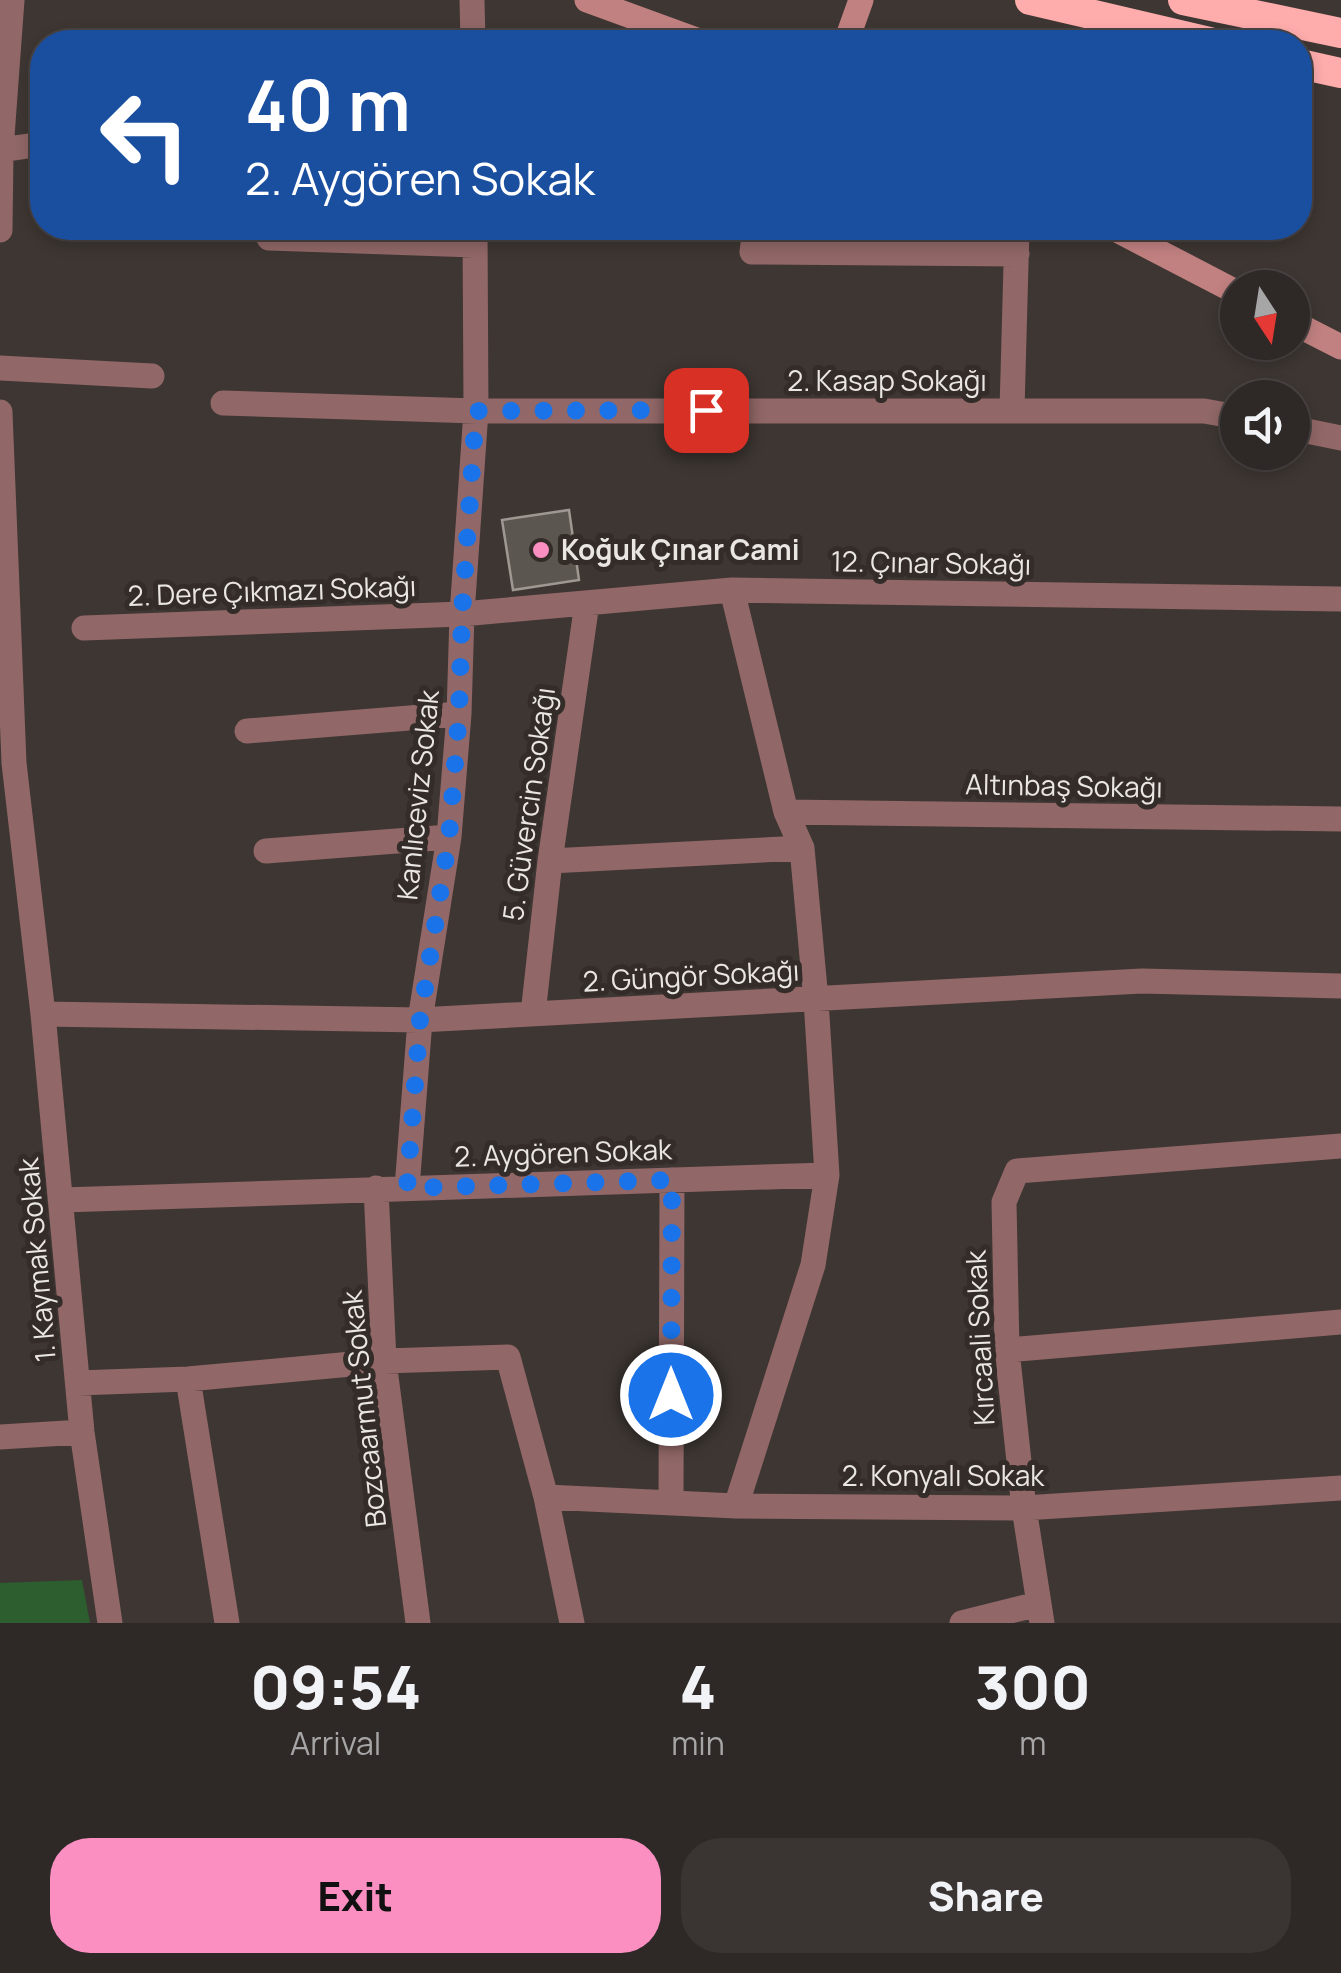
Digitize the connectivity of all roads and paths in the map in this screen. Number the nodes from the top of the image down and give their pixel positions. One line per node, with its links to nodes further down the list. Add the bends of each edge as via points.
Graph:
1 (12, 0): 15 (street)
2 (472, 0): 7 (street)
3 (587, 0): 8 (main road)
4 (862, 0): 9 (main road)
5 (1030, 0): 10 (highway)
6 (1183, 0): 11 (highway)
7 (472, 30)
8 (669, 30)
9 (851, 30)
10 (1159, 30)
11 (1341, 33)
12 (1312, 67): 13 (highway)
13 (1341, 73)
14 (30, 146): 15 (street)
15 (1, 150): 16 (street)
16 (0, 230)
17 (475, 240): 29 (street, Kanlıceviz Sokak)
18 (754, 240): 21 (street, via 752,252)
19 (1017, 240): 21 (street)
20 (1136, 240): 22 (main road)
21 (1016, 254): 28 (street)
22 (1220, 284)
23 (1310, 331): 24 (main road)
24 (1341, 347)
25 (0, 368): 26 (street)
26 (152, 376)
27 (223, 402): 29 (street, 2. Kasap Sokağı)
28 (1012, 410): 29 (street, 2. Kasap Sokağı); 31 (street, 2. Kasap Sokağı)
29 (476, 411): 37 (street, Kanlıceviz Sokak)
30 (0, 412): 49 (street, 1. Kaymak Sokak, via 14,763)
31 (1220, 413)
32 (1310, 432): 33 (street)
33 (1341, 438)
34 (732, 590): 35 (street, 12. Çınar Sokağı); 36 (street, 12. Çınar Sokağı); 41 (street)
35 (1341, 599)
36 (587, 602): 37 (street, 12. Çınar Sokağı); 46 (street, 5. Güvercin Sokağı)
37 (462, 614): 38 (street, 2. Dere Çıkmazı Sokağı); 39 (street, Kanlıceviz Sokak)
38 (84, 628)
39 (459, 714): 40 (street); 43 (street, Kanlıceviz Sokak)
40 (247, 732)
41 (786, 812): 42 (street, Altınbaş Sokağı); 44 (street)
42 (1341, 820)
43 (449, 838): 45 (street); 51 (street, Kanlıceviz Sokak)
44 (802, 848): 46 (street); 48 (street)
45 (266, 851)
46 (550, 861): 50 (street, 5. Güvercin Sokağı)
47 (1341, 986): 48 (street, 2. Güngör Sokağı, via 1142,981)
48 (816, 1000): 50 (street, 2. Güngör Sokağı); 53 (street)
49 (43, 1014): 51 (street, 2. Güngör Sokağı); 57 (street, 1. Kaymak Sokak)
50 (533, 1014): 51 (street, 2. Güngör Sokağı)
51 (420, 1020): 56 (street, Kanlıceviz Sokak)
52 (1341, 1146): 59 (street, Kırcaali Sokak, via 1018,1171 1004,1202)
53 (826, 1175): 54 (street, 2. Aygören Sokak); 68 (street, via 813,1264)
54 (672, 1180): 56 (street, 2. Aygören Sokak); 67 (street)
55 (376, 1188): 56 (street, 2. Aygören Sokak); 57 (street, 2. Aygören Sokak); 60 (street, Bozcaarmut Sokak)
56 (407, 1188)
57 (62, 1200): 62 (street, 1. Kaymak Sokak)
58 (1341, 1322): 59 (street)
59 (1007, 1350): 69 (street, Kırcaali Sokak)
60 (384, 1361): 61 (street); 66 (street, via 508,1356); 73 (street, Bozcaarmut Sokak)
61 (188, 1379): 62 (street); 72 (street)
62 (78, 1383): 63 (street, 1. Kaymak Sokak)
63 (82, 1432): 64 (street); 71 (street, 1. Kaymak Sokak)
64 (0, 1437)
65 (1341, 1488): 69 (street, 2. Konyalı Sokak)
66 (546, 1497): 67 (street, 2. Konyalı Sokak); 74 (street)
67 (671, 1503): 68 (street, 2. Konyalı Sokak)
68 (736, 1506): 69 (street, 2. Konyalı Sokak)
69 (1024, 1508): 70 (street, Kırcaali Sokak)
70 (1040, 1614): 75 (street)
71 (110, 1623)
72 (227, 1623)
73 (418, 1623)
74 (572, 1623)
75 (962, 1623)

